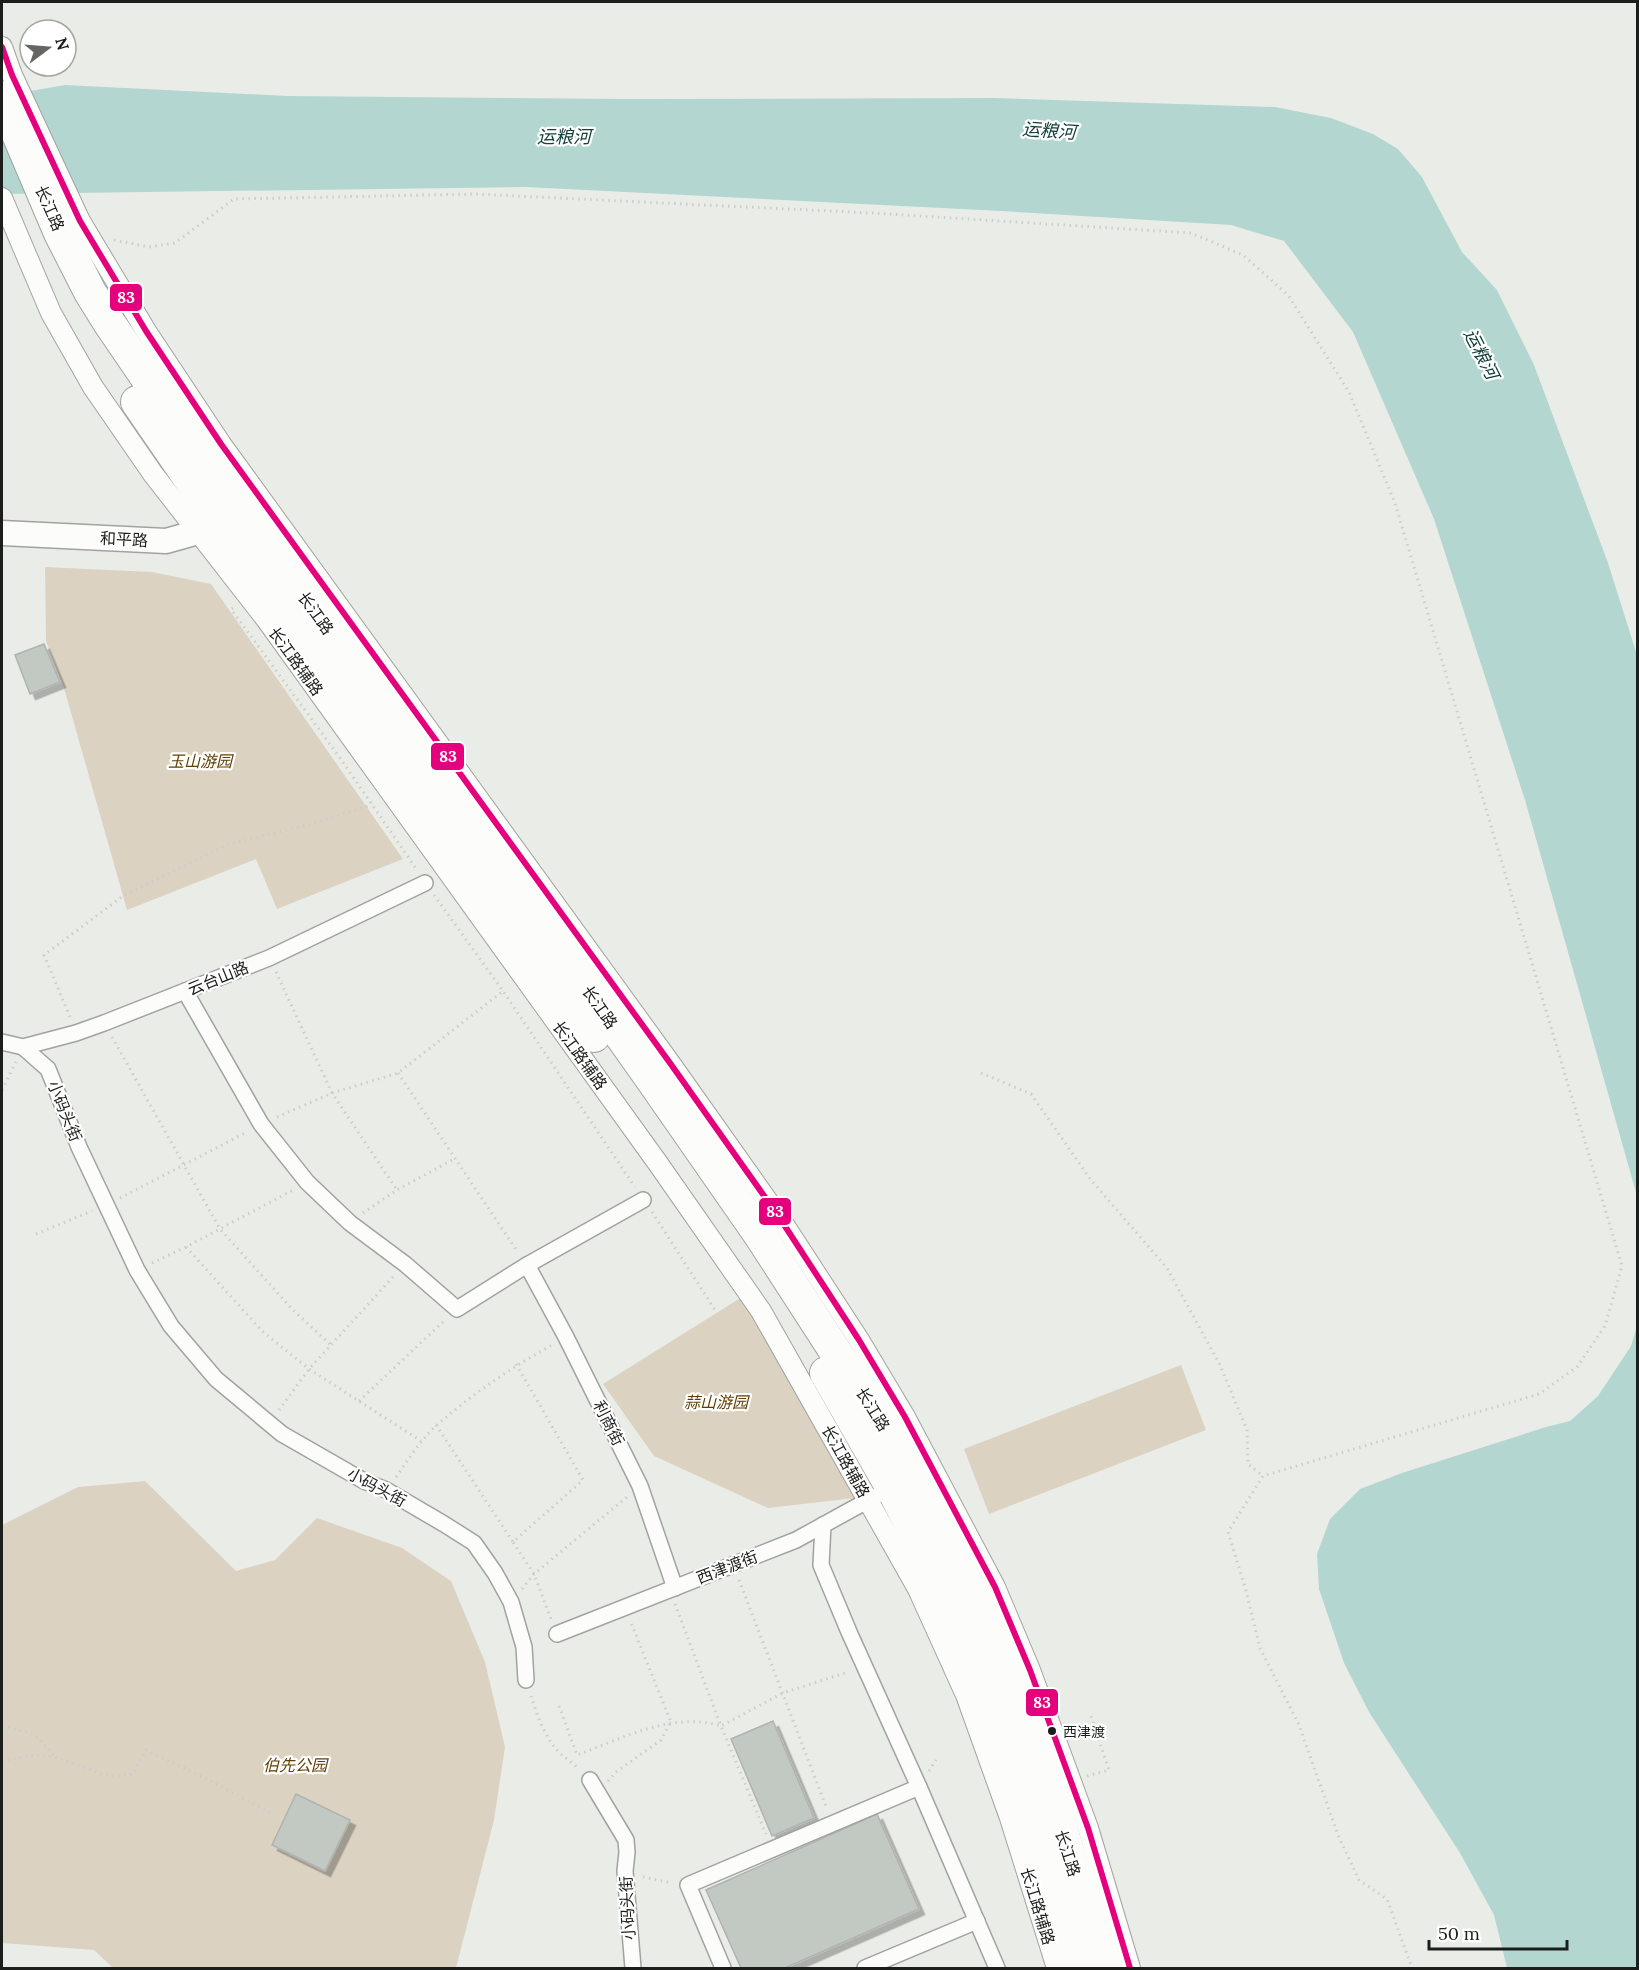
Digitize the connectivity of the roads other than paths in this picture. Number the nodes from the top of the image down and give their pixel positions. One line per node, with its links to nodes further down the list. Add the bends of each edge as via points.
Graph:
1 (2, 47): 2 (street)
2 (7, 86): 5 (main road, 长江路)
3 (2, 141): 5 (main road, 长江路)
4 (2, 198): 5 (street, 长江路辅路)
5 (50, 233): 6 (main road, 长江路, via 185,434); 6 (street, 长江路辅路, via 51,313 93,387 153,474); 29 (street, 长江路辅路, via 101,255 146,332 221,444 779,1217 882,1378 994,1587 1030,1670 1089,1828)
6 (218, 520): 7 (street, 和平路, via 166,541); 14 (street, 长江路辅路, via 250,597 657,1162 761,1311); 14 (main road, 长江路, via 784,1303 840,1395); 28 (main road, 长江路, via 471,824 760,1235 901,1453 952,1547 986,1621 1057,1816)
7 (2, 533)
8 (425, 883): 9 (street, 云台山路, via 269,958)
9 (186, 991): 11 (street, 云台山路, via 76,1033); 13 (street, via 261,1124 307,1182 350,1223 457,1309)
10 (2, 1042): 11 (street, 云台山路)
11 (23, 1047): 18 (street, 小码头街, via 48,1069 79,1147 137,1270 171,1326 216,1379 282,1434 386,1490 474,1544 511,1602 524,1647)
12 (644, 1200): 13 (street)
13 (527, 1265): 16 (street, 利商街, via 640,1486)
14 (880, 1494): 15 (street, 西津渡街); 26 (street, 长江路辅路, via 966,1695); 27 (main road, 长江路, via 936,1571 976,1658)
15 (823, 1525): 16 (street, 西津渡街, via 796,1540); 20 (street, via 821,1565)
16 (675, 1588): 17 (street, 西津渡街)
17 (558, 1634)
18 (526, 1680)
19 (594, 1786): 22 (street, 小码头街, via 626,1840)
20 (919, 1787): 21 (street); 23 (street, via 688,1885)
21 (976, 1921): 24 (street); 25 (street)
22 (633, 1968)
23 (723, 1968)
24 (865, 1968)
25 (997, 1968)
26 (1057, 1968)
27 (1080, 1968)
28 (1105, 1968)
29 (1130, 1968)

